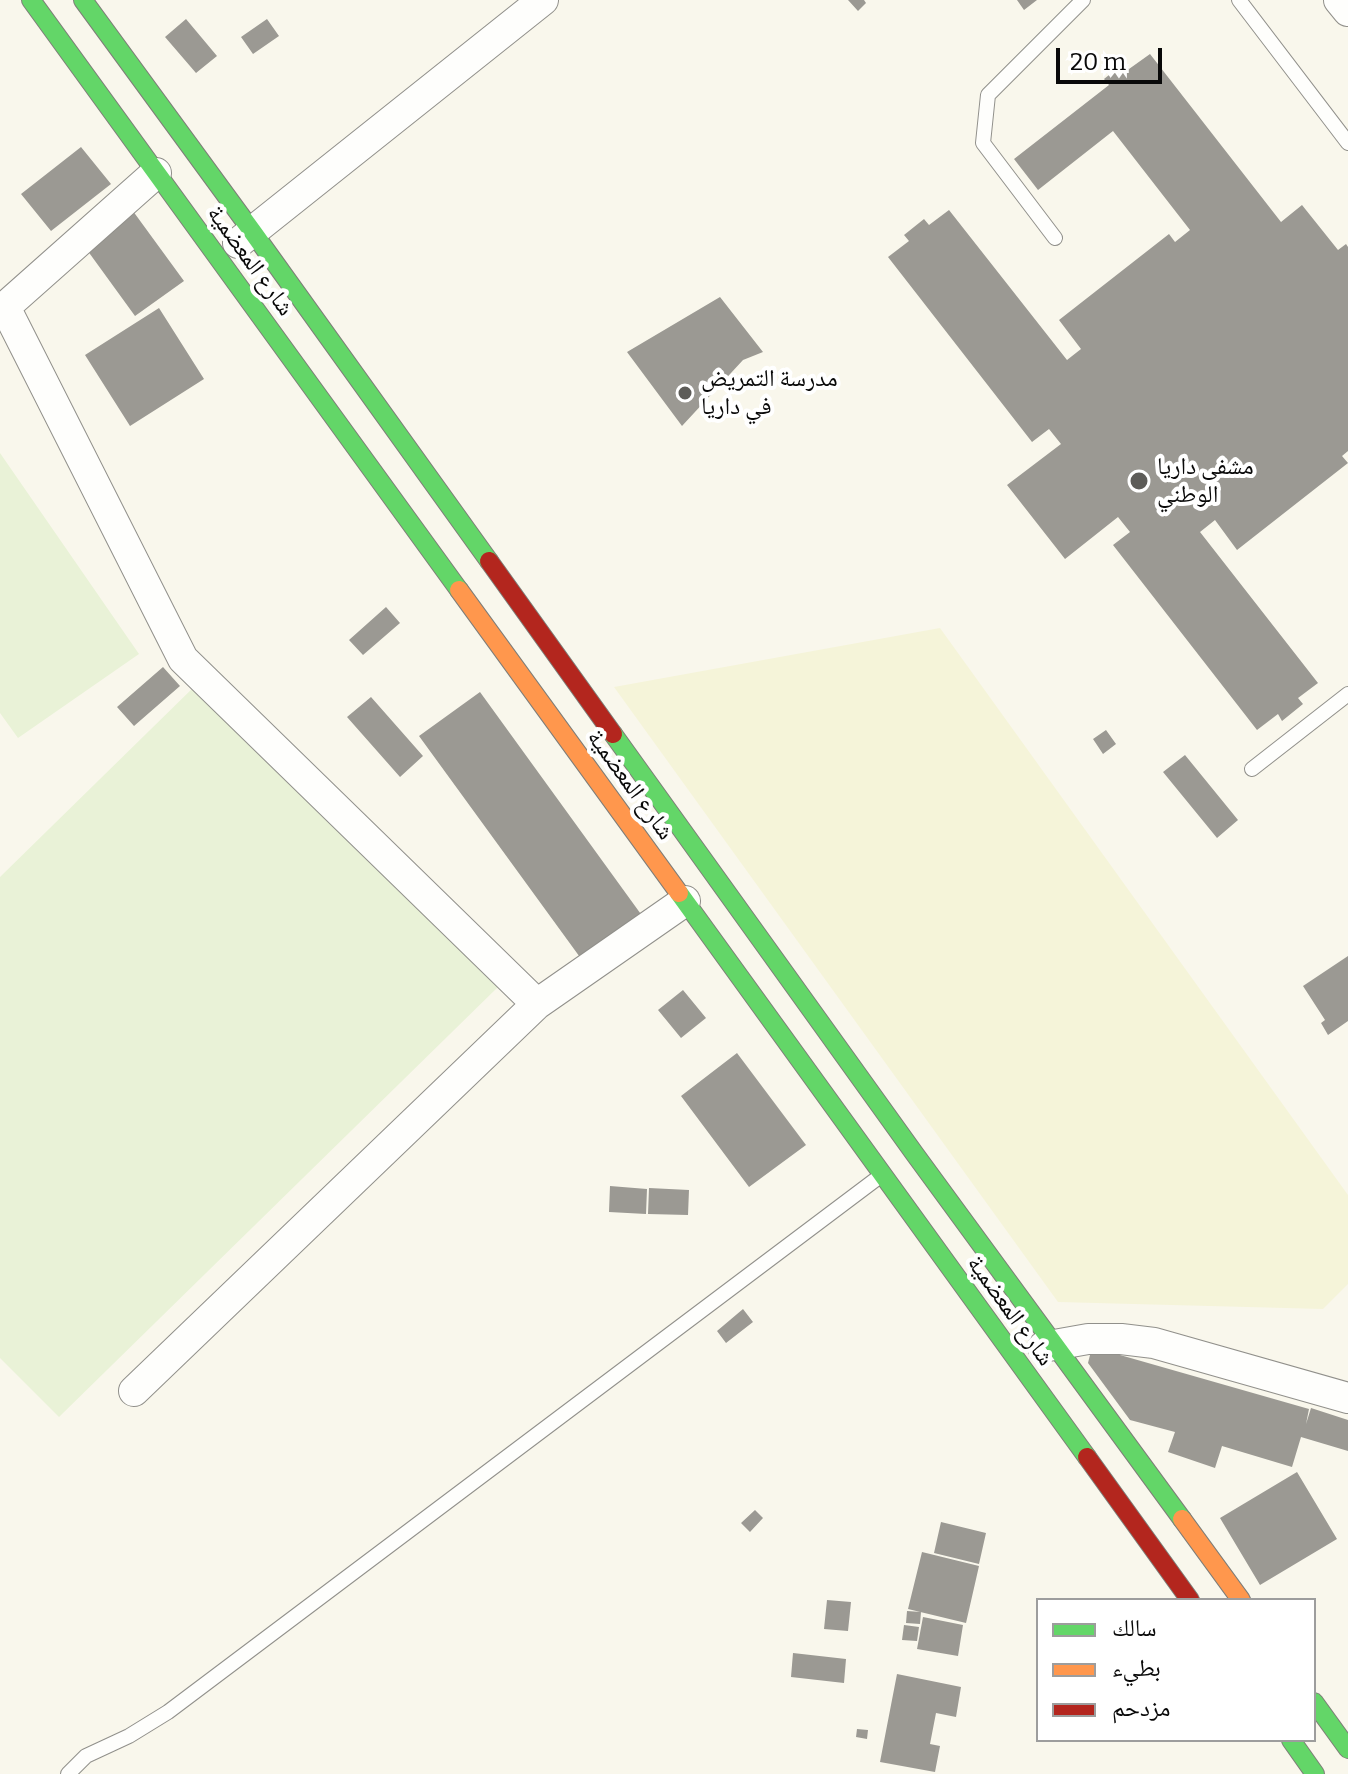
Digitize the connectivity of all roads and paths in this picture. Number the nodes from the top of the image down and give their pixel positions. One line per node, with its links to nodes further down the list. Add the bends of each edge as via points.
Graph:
1 (31, 0): 9 (main road, شارع المعضمية)
2 (83, 0): 10 (main road, شارع المعضمية)
3 (543, 0): 10 (street)
4 (1083, 0): 11 (lane, via 988,95 983,143)
5 (1239, 0): 8 (lane)
6 (1339, 0): 7 (street)
7 (1348, 11)
8 (1348, 143)
9 (156, 173): 12 (main road, شارع المعضمية); 17 (street, via 5,307 183,659)
10 (252, 231): 12 (street); 13 (main road, شارع المعضمية)
11 (1055, 238)
12 (218, 259): 13 (main road, شارع المعضمية)
13 (463, 560): 16 (main road, شارع المعضمية); 19 (main road, شارع المعضمية)
14 (1348, 694): 15 (lane)
15 (1252, 769)
16 (685, 901): 17 (street); 18 (main road, شارع المعضمية)
17 (537, 1004): 21 (street)
18 (883, 1174): 20 (main road, شارع المعضمية); 28 (lane, via 168,1712 86,1756)
19 (1055, 1343): 20 (street); 22 (street, via 1154,1343); 24 (main road, شارع المعضمية)
20 (1013, 1356): 23 (main road, شارع المعضمية)
21 (134, 1391)
22 (1348, 1398)
23 (1189, 1598)
24 (1240, 1598)
25 (1316, 1705): 27 (main road)
26 (1292, 1742): 29 (main road)
27 (1348, 1749)
28 (68, 1774)
29 (1315, 1774)

